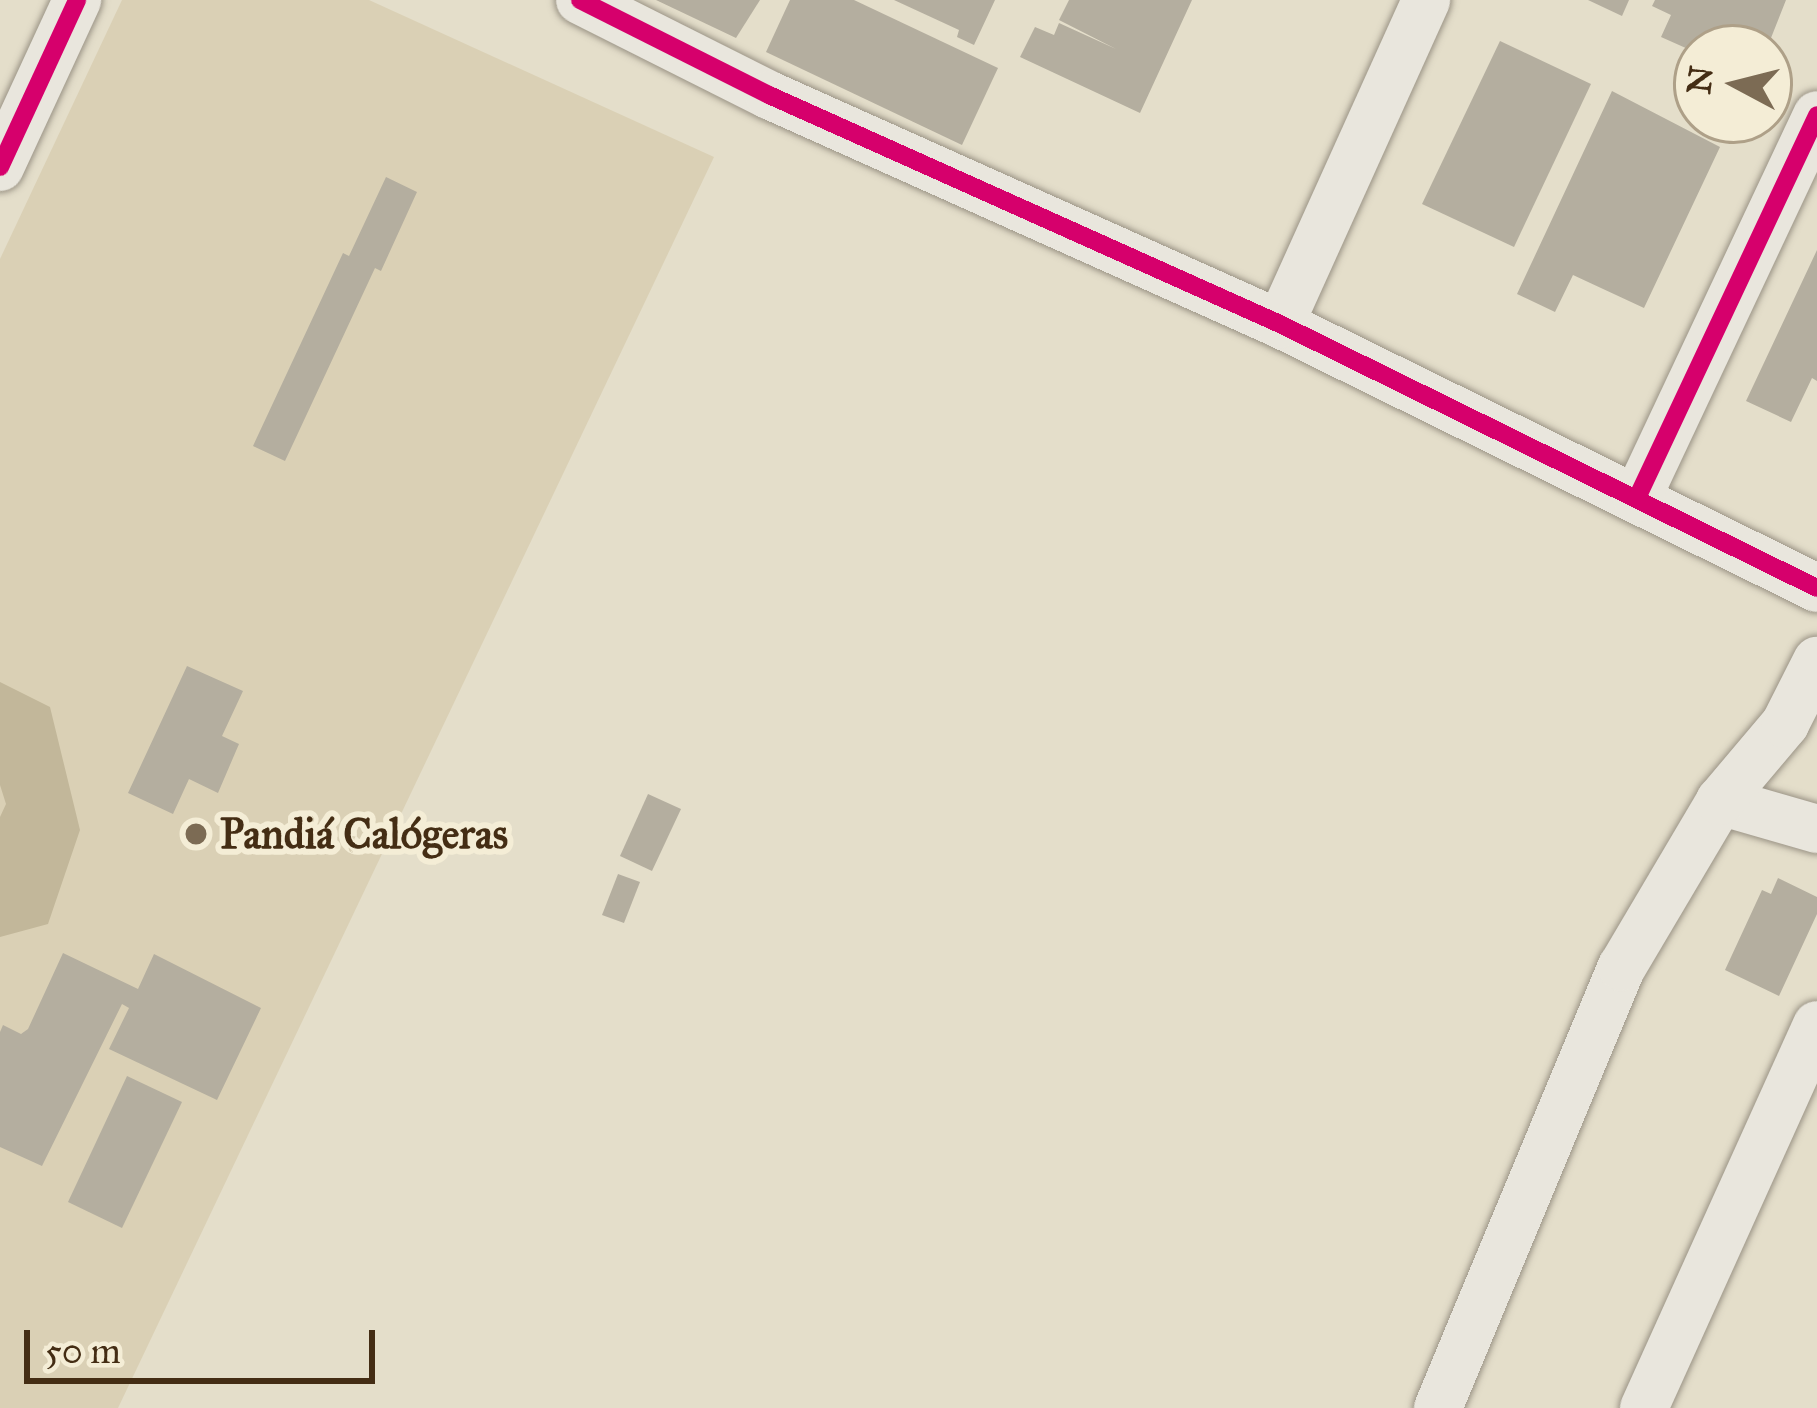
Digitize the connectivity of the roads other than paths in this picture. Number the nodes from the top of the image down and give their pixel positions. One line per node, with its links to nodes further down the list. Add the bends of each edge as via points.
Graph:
1 (76, 0): 5 (street)
2 (580, 0): 6 (street, via 769,95)
3 (1426, 0): 6 (street)
4 (1817, 115): 7 (street)
5 (0, 166)
6 (1280, 324): 7 (street)
7 (1637, 498): 8 (street)
8 (1817, 588)
9 (1817, 661): 10 (street, via 1764,756)
10 (1720, 801): 11 (street); 13 (street, via 1622,967)
11 (1817, 829)
12 (1817, 1025): 14 (street)
13 (1438, 1408)
14 (1644, 1408)

